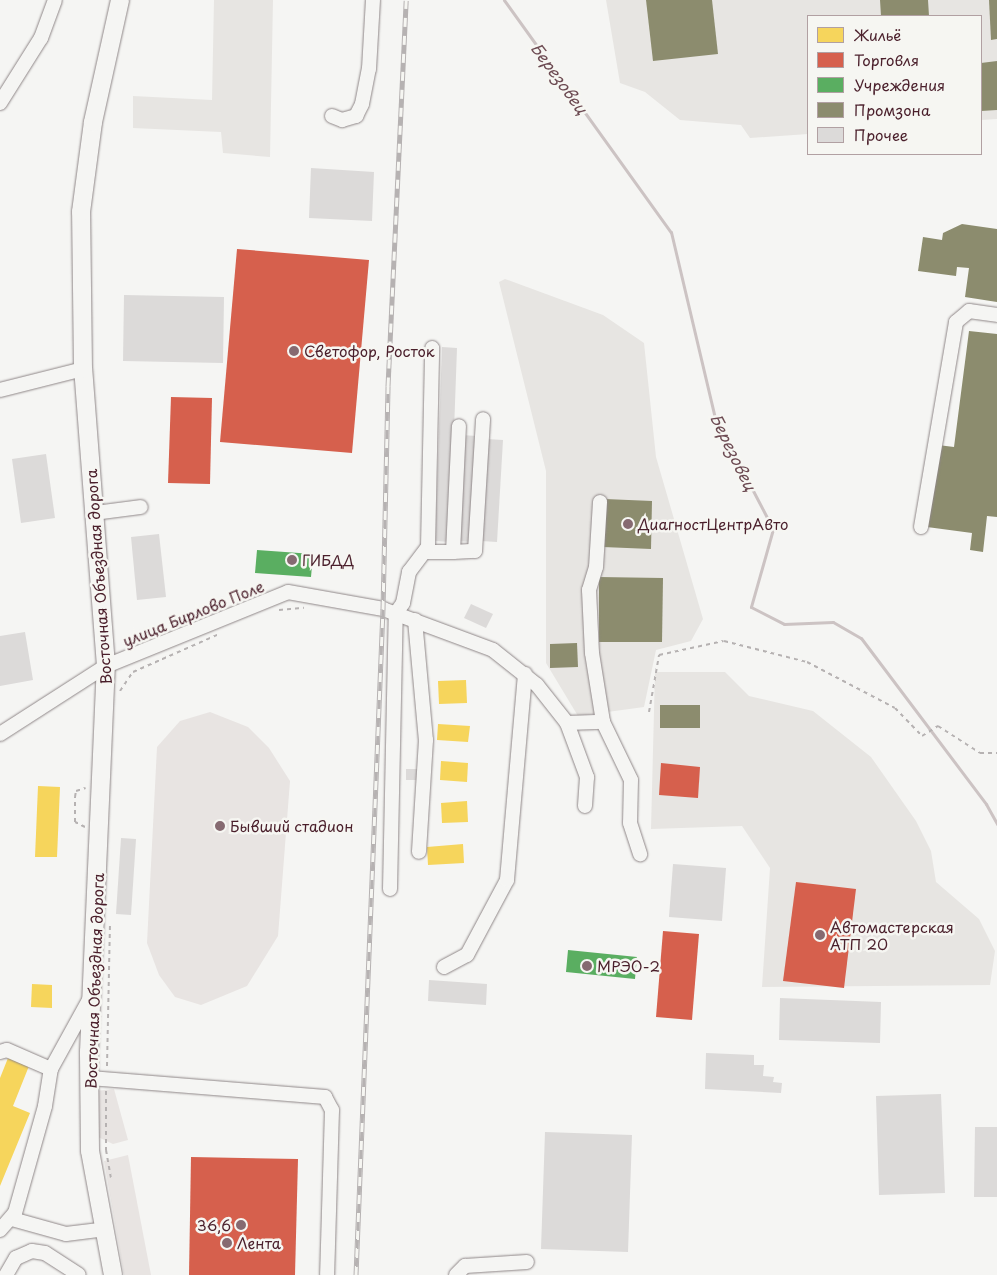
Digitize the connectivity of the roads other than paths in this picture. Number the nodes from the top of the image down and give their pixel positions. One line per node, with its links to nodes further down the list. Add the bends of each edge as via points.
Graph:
1 (55, 0): 4 (street, via 41,38)
2 (120, 0): 8 (main road, Восточная Объездная дорога, via 93,122 81,212)
3 (373, 0): 5 (street, via 369,69 362,104 356,116 342,120)
4 (0, 103)
5 (332, 116)
6 (997, 315): 15 (street, via 969,312 956,322)
7 (432, 348): 16 (street, via 428,547)
8 (84, 369): 9 (street); 14 (main road, Восточная Объездная дорога)
9 (0, 390)
10 (483, 420): 17 (street, via 475,551)
11 (459, 426): 17 (street)
12 (600, 502): 22 (street, via 596,567 589,590 592,653)
13 (140, 507): 14 (street)
14 (94, 513): 20 (main road, Восточная Объездная дорога)
15 (922, 527)
16 (425, 552): 17 (street); 18 (street, via 409,572 403,603)
17 (453, 552)
18 (396, 614): 19 (street, улица Бирлово Поле); 20 (street, улица Бирлово Поле, via 288,592); 28 (street)
19 (415, 620): 21 (street, улица Бирлово Поле, via 493,650); 26 (street, via 426,740)
20 (106, 666): 24 (street, улица Бирлово Поле); 30 (main road, Восточная Объездная дорога)
21 (524, 674): 23 (street, улица Бирлово Поле); 29 (street, via 508,880 467,955)
22 (603, 722): 23 (street); 27 (street, via 631,780 630,822)
23 (567, 723): 25 (street, via 587,777)
24 (0, 734)
25 (585, 806)
26 (419, 852)
27 (640, 854)
28 (390, 889)
29 (444, 967)
30 (92, 996): 32 (street); 33 (main road, Восточная Объездная дорога)
31 (0, 1052): 32 (street, via 7,1050)
32 (51, 1070): 34 (street, via 45,1106)
33 (98, 1078): 35 (main road, Восточная Объездная дорога, via 90,1152); 43 (street, via 325,1097 332,1110)
34 (12, 1219): 36 (street); 37 (street)
35 (104, 1229): 37 (street, via 66,1234); 42 (main road, Восточная Объездная дорога)
36 (0, 1230)
37 (51, 1231): 38 (street)
38 (45, 1253): 40 (street, via 23,1252); 41 (street)
39 (527, 1262): 44 (street, via 465,1266)
40 (6, 1275)
41 (79, 1275)
42 (113, 1275)
43 (327, 1275)
44 (456, 1275)

